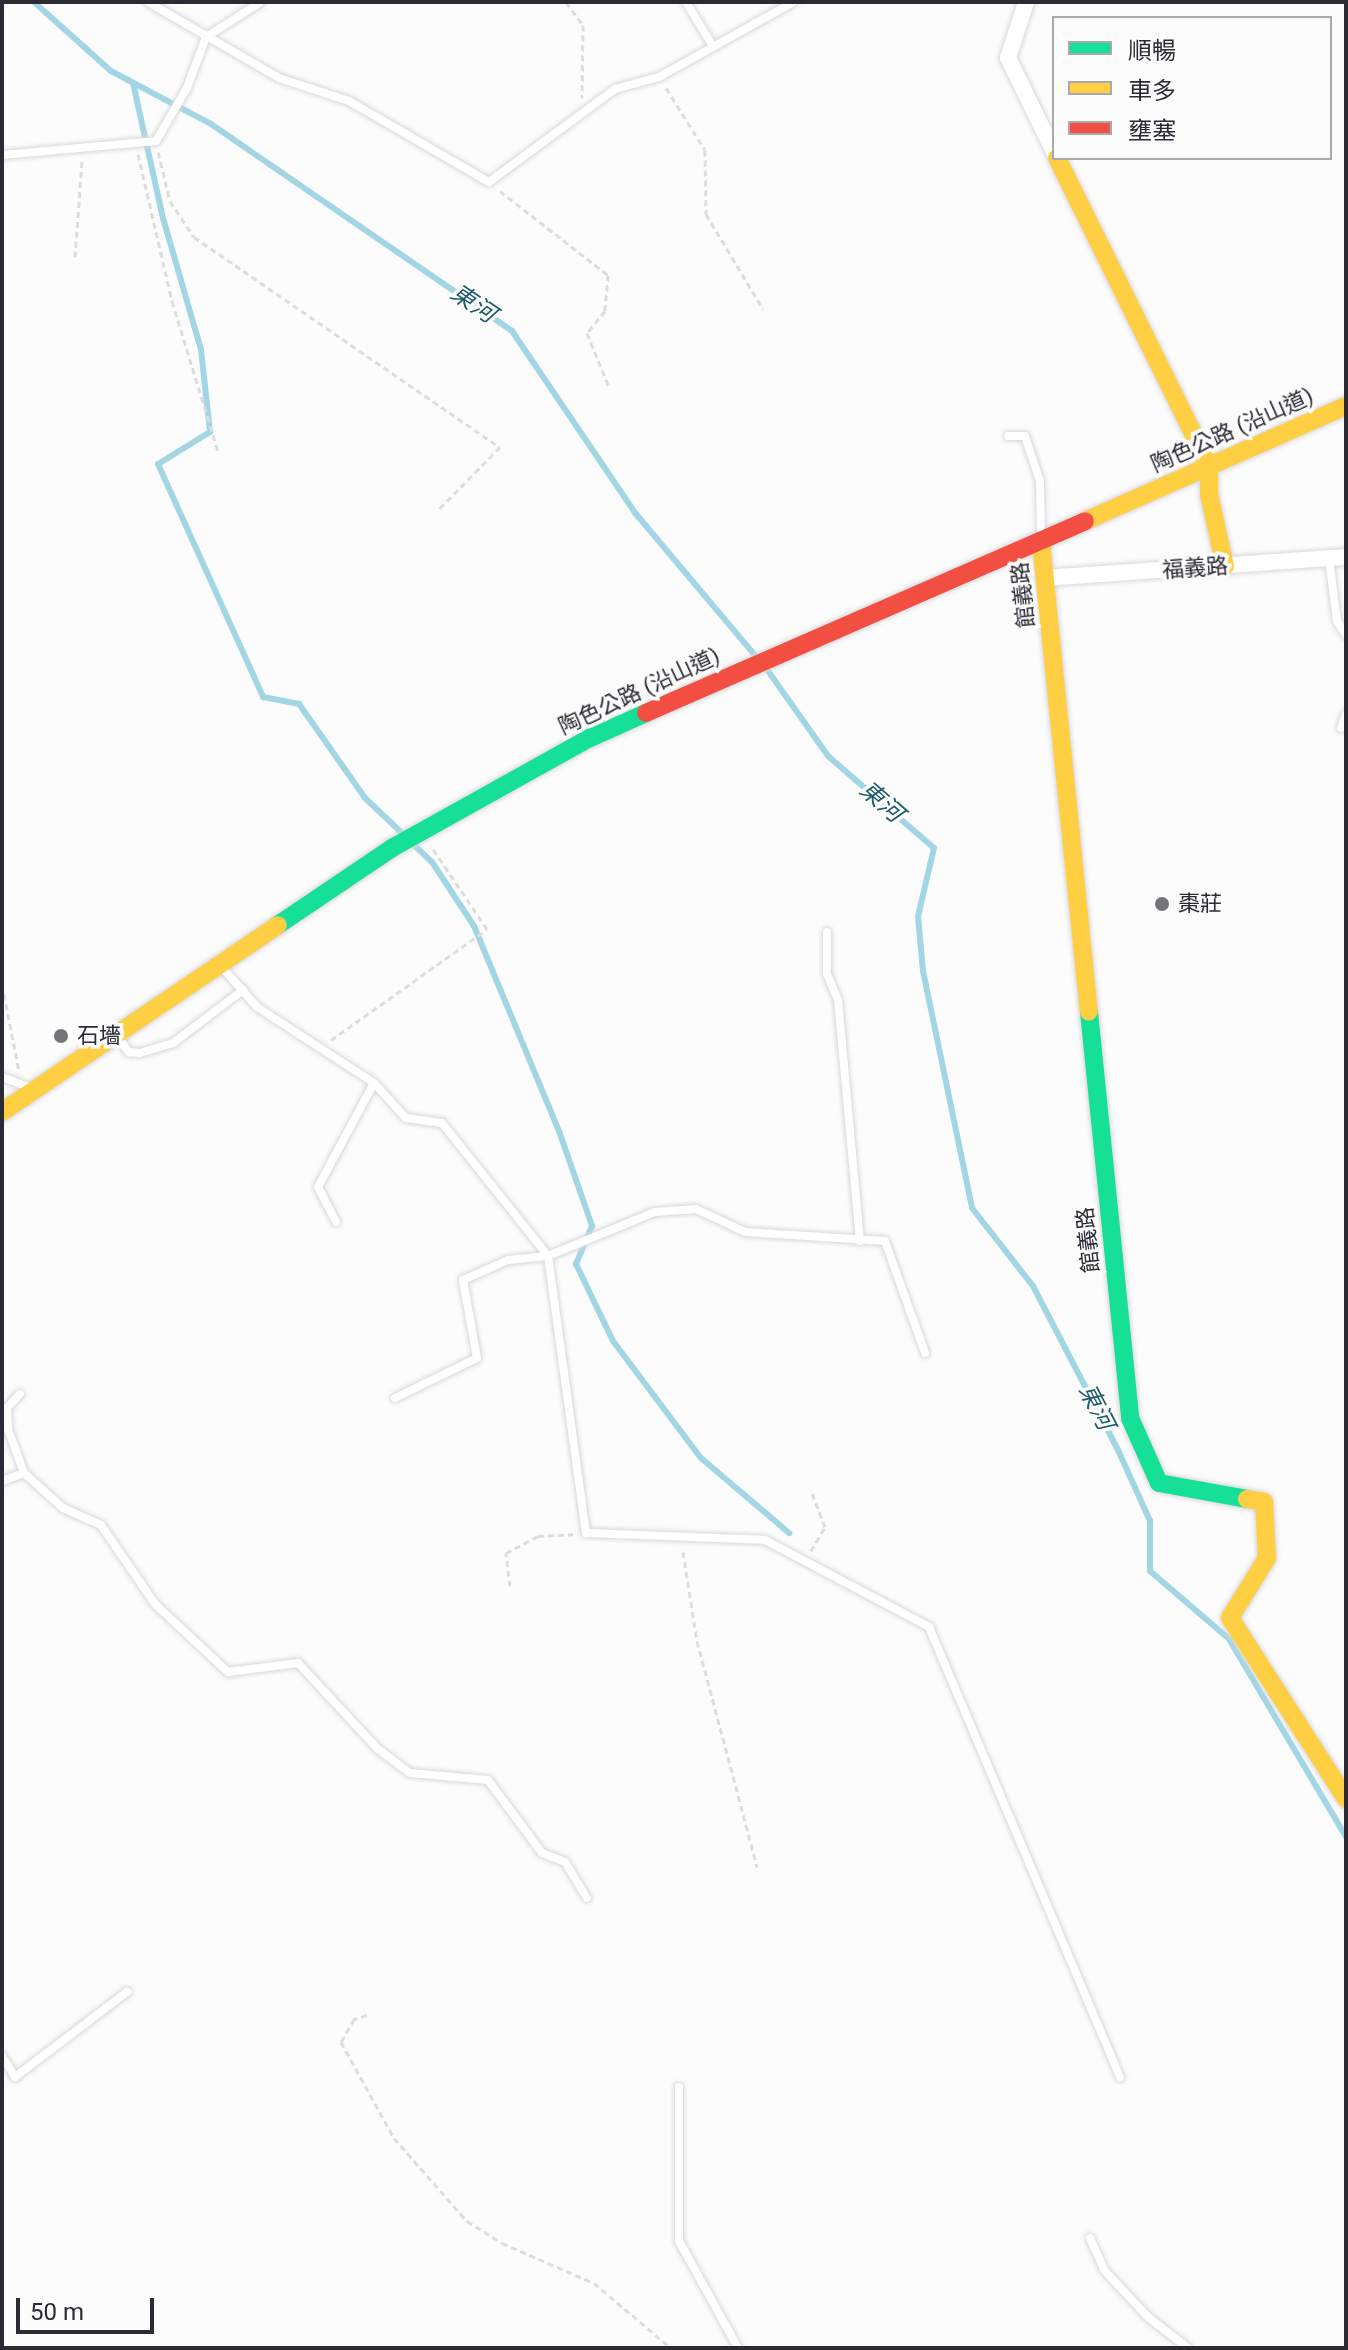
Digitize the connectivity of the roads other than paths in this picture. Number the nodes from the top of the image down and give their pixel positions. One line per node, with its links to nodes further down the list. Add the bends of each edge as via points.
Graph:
1 (148, 2): 6 (lane)
2 (261, 2): 6 (lane)
3 (686, 2): 7 (lane)
4 (794, 2): 7 (lane)
5 (1026, 2): 8 (street, via 1008,58)
6 (206, 37): 7 (lane, via 279,78 349,101 489,182 615,89 659,77); 9 (lane, via 187,88 156,141)
7 (712, 45)
8 (1052, 148)
9 (2, 155)
10 (1058, 160): 13 (street)
11 (1346, 406): 13 (street, 陶色公路 (沿山道))
12 (1008, 436): 14 (lane, via 1025,436 1040,481)
13 (1209, 466): 14 (street, 陶色公路 (沿山道)); 16 (street, via 1209,494)
14 (1041, 541): 17 (street, 館義路); 22 (street, 陶色公路 (沿山道), via 590,738 423,828)
15 (1338, 558): 16 (street, 福義路); 18 (lane, via 1337,621)
16 (1225, 566): 17 (street, 福義路)
17 (1045, 578): 37 (street, 館義路, via 1130,1418 1159,1483 1264,1502 1267,1558 1230,1618)
18 (1346, 635)
19 (1346, 714): 20 (lane)
20 (1341, 728)
21 (827, 932): 30 (lane, via 827,974 838,1000)
22 (219, 963): 23 (lane); 24 (street, 陶色公路 (沿山道))
23 (243, 990): 24 (lane, via 173,1043 129,1052); 26 (lane, via 257,1007 323,1045)
24 (115, 1034): 27 (street, 陶色公路 (沿山道))
25 (2, 1077): 27 (lane)
26 (374, 1083): 29 (lane, via 318,1187); 31 (lane, via 406,1118 442,1123)
27 (34, 1089): 28 (street, 陶色公路 (沿山道))
28 (2, 1112)
29 (336, 1222)
30 (860, 1241): 31 (lane, via 745,1232 696,1209 655,1212); 32 (lane, via 885,1241)
31 (548, 1256): 34 (lane, via 508,1260 463,1280 477,1358); 41 (lane, via 586,1533 765,1540 929,1627)
32 (925, 1353)
33 (20, 1394): 35 (lane, via 7,1408 7,1419)
34 (395, 1398)
35 (24, 1473): 36 (lane); 38 (lane, via 63,1508 101,1525 155,1604 228,1672 298,1663 378,1749 410,1773 488,1780 542,1853 565,1862)
36 (2, 1481)
37 (1344, 1792)
38 (587, 1898)
39 (127, 1992): 40 (lane, via 15,2077)
40 (2, 2056)
41 (1120, 2077)
42 (679, 2087): 44 (lane, via 679,2241)
43 (1090, 2238): 45 (lane, via 1104,2270 1148,2317)
44 (738, 2348)
45 (1188, 2348)

